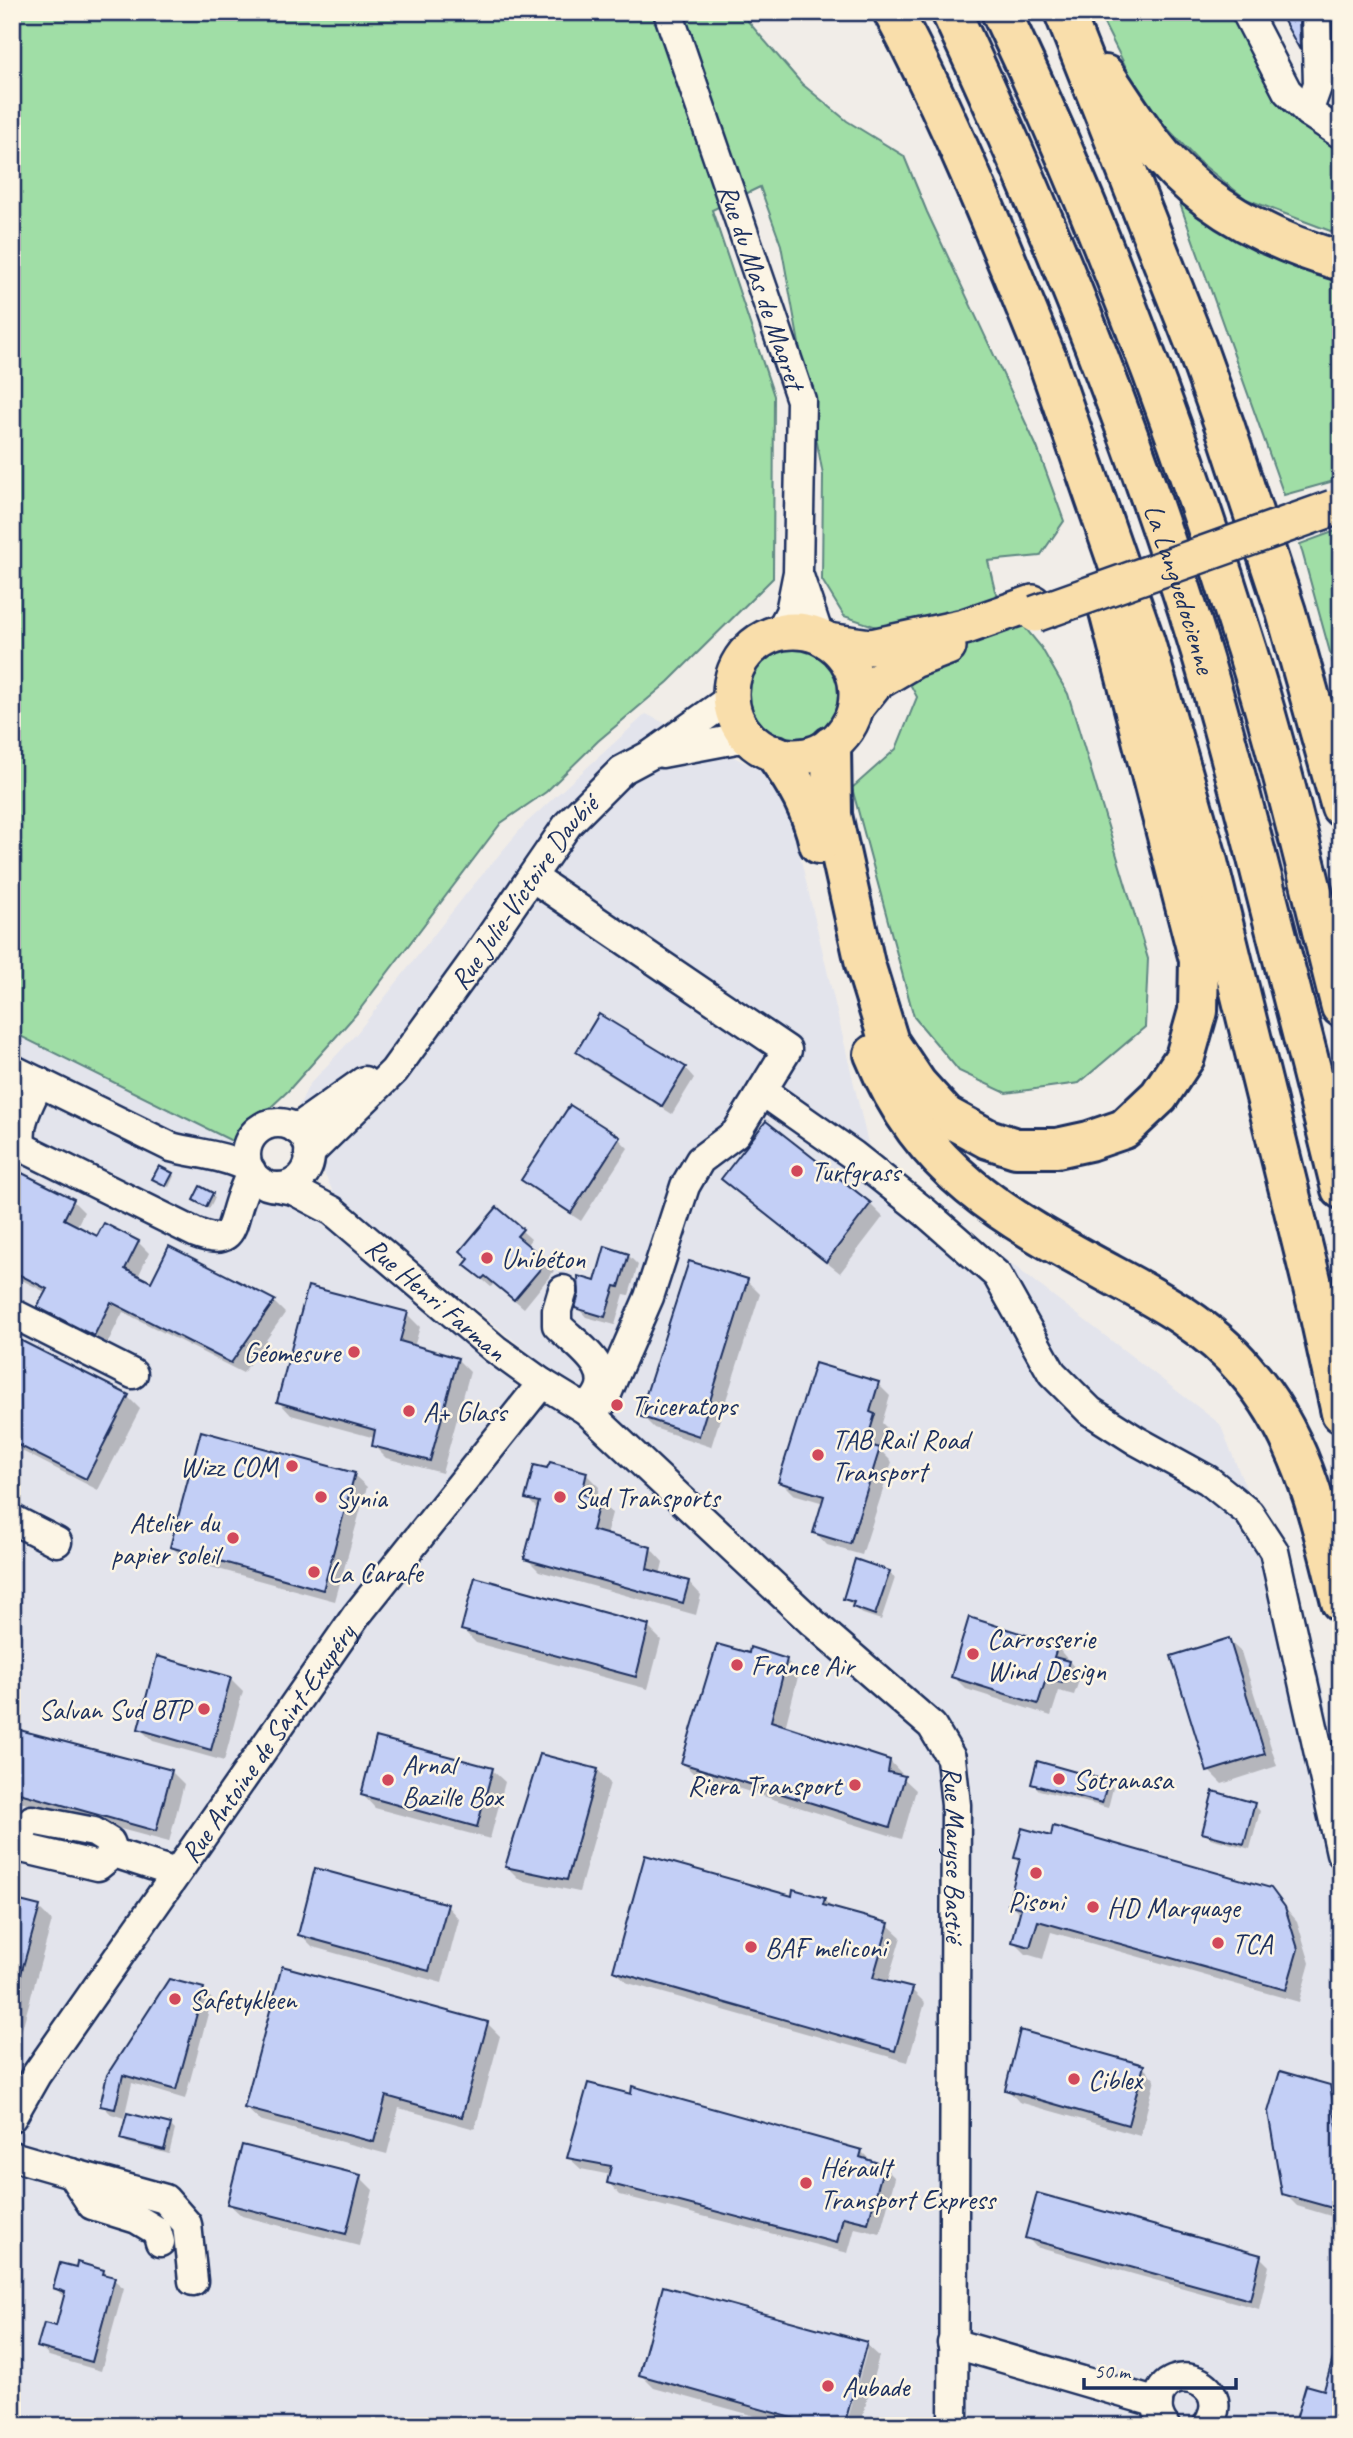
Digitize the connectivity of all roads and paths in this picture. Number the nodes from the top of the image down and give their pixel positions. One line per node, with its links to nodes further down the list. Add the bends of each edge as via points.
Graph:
1 (667, 12): 13 (street, Rue du Mas de Magret, via 800,400)
2 (893, 12): 11 (highway, via 965,162)
3 (951, 12): 32 (highway, La Languedocienne, via 1074,291 1167,550 1234,771)
4 (1001, 12): 24 (highway, La Languedocienne, via 1098,232 1181,452 1248,654)
5 (1246, 12): 8 (street, via 1287,91)
6 (1316, 12): 8 (street, via 1318,84)
7 (1067, 18): 10 (highway, via 1151,142 1188,182 1246,225); 22 (highway, via 1225,427 1286,612)
8 (1308, 112): 9 (street)
9 (1341, 134)
10 (1341, 261)
11 (1048, 362): 20 (highway, via 1199,960 1198,1011 1185,1058 1159,1096 1124,1129 1057,1148 1016,1149 946,1116 917,1084 889,1042 865,964 833,825); 39 (highway, via 1145,642 1207,858)
12 (1336, 502): 14 (main road, bridge)
13 (798, 572): 15 (street, Rue du Mas de Magret, via 790,612); 16 (street, Rue du Mas de Magret)
14 (1034, 609): 16 (main road, via 871,647); 18 (main road, via 915,660 875,683)
15 (779, 633): 16 (main road, via 796,631); 17 (main road, via 759,642 743,657 733,676)
16 (824, 639): 18 (main road, via 852,670)
17 (731, 698): 19 (main road, via 736,719); 21 (street, Rue Julie-Victoire Daubié)
18 (856, 707): 20 (main road, via 851,722)
19 (762, 746): 20 (main road, via 799,757); 21 (street, Rue Julie-Victoire Daubié); 42 (highway, via 802,793 811,815 860,1016 888,1087 911,1126 946,1166 989,1203 1174,1310 1233,1355 1277,1412 1297,1450)
20 (831, 746)
21 (652, 754): 23 (street, Rue Julie-Victoire Daubié, via 622,770 568,824)
22 (1341, 807)
23 (532, 877): 25 (street, Rue Julie-Victoire Daubié); 28 (street, via 787,1050)
24 (1341, 1007)
25 (412, 1046): 29 (street, Rue Julie-Victoire Daubié); 30 (street, Rue Julie-Victoire Daubié)
26 (12, 1069): 27 (street, Rue Henri Farman)
27 (39, 1082): 31 (street, Rue Henri Farman, via 153,1137 200,1143); 31 (street, via 22,1123 22,1147 212,1239 221,1239 230,1231 240,1199)
28 (762, 1091): 38 (street, via 736,1133 700,1160 685,1186 649,1297 604,1401); 44 (street, via 853,1155 997,1275 1052,1373 1090,1411 1208,1480 1249,1513 1274,1551)
29 (296, 1129): 30 (street, via 303,1135); 31 (street, via 274,1123 255,1132)
30 (307, 1163): 31 (street, via 296,1181); 33 (street, Rue Henri Farman)
31 (258, 1170): 33 (street, Rue Henri Farman)
32 (1341, 1189)
33 (333, 1211): 37 (street, Rue Henri Farman, via 495,1349)
34 (563, 1290): 38 (street, via 556,1325 597,1361 603,1377 601,1392)
35 (12, 1313): 36 (street)
36 (134, 1374)
37 (542, 1383): 38 (street, Rue Maryse Bastié); 45 (street, Rue Antoine de Saint-Exupéry, via 356,1616)
38 (586, 1410): 51 (street, Rue Maryse Bastié, via 812,1622 932,1726 951,1758 956,1805)
39 (1341, 1413)
40 (12, 1519): 41 (street)
41 (58, 1542)
42 (1341, 1602)
43 (114, 1853): 45 (street)
44 (1341, 1853)
45 (176, 1874): 46 (street, Rue Antoine de Saint-Exupéry, via 36,2075)
46 (12, 2117)
47 (12, 2156): 48 (street)
48 (71, 2173): 49 (street, via 92,2205 137,2219 157,2231); 50 (street, via 165,2199 187,2224)
49 (160, 2242)
50 (193, 2281)
51 (952, 2343): 52 (street); 53 (street, Rue Maryse Bastié)
52 (1162, 2414): 54 (street, via 1160,2393 1175,2380 1194,2379 1210,2390 1214,2400)
53 (953, 2426)
54 (1207, 2426)

